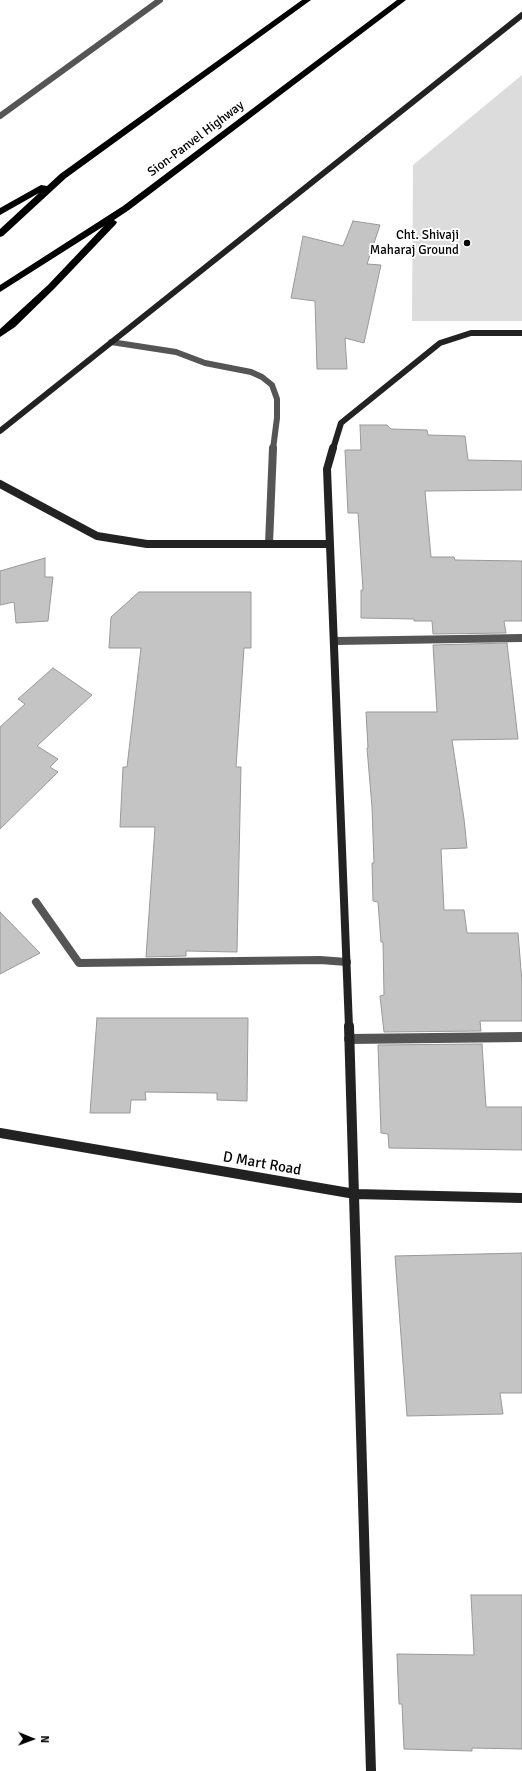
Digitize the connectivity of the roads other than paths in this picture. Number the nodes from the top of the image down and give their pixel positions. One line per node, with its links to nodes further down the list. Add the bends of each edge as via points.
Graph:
1 (160, 0): 5 (street)
2 (306, 0): 6 (highway)
3 (402, 0): 7 (highway, Sion-Panvel Highway)
4 (522, 16): 13 (street)
5 (0, 116)
6 (63, 176): 8 (highway); 9 (highway)
7 (126, 208): 10 (highway, Sion-Panvel Highway); 12 (highway, via 51,287)
8 (0, 212)
9 (0, 234)
10 (0, 289)
11 (522, 333): 17 (street, via 471,333 440,343 341,423 327,469)
12 (0, 334)
13 (111, 342): 14 (street); 16 (street, via 176,352 205,363 251,372 272,385 277,399 277,418 272,447)
14 (0, 431)
15 (0, 484): 16 (street, via 97,536 147,544)
16 (269, 544): 17 (street)
17 (330, 544): 19 (street)
18 (522, 638): 19 (street)
19 (336, 641): 21 (street)
20 (36, 902): 21 (street, via 79,962)
21 (347, 962): 23 (street)
22 (522, 1037): 23 (street)
23 (349, 1039): 25 (street)
24 (0, 1133): 25 (street, D Mart Road)
25 (355, 1194): 26 (street, D Mart Road); 27 (street)
26 (522, 1198)
27 (372, 1771)

